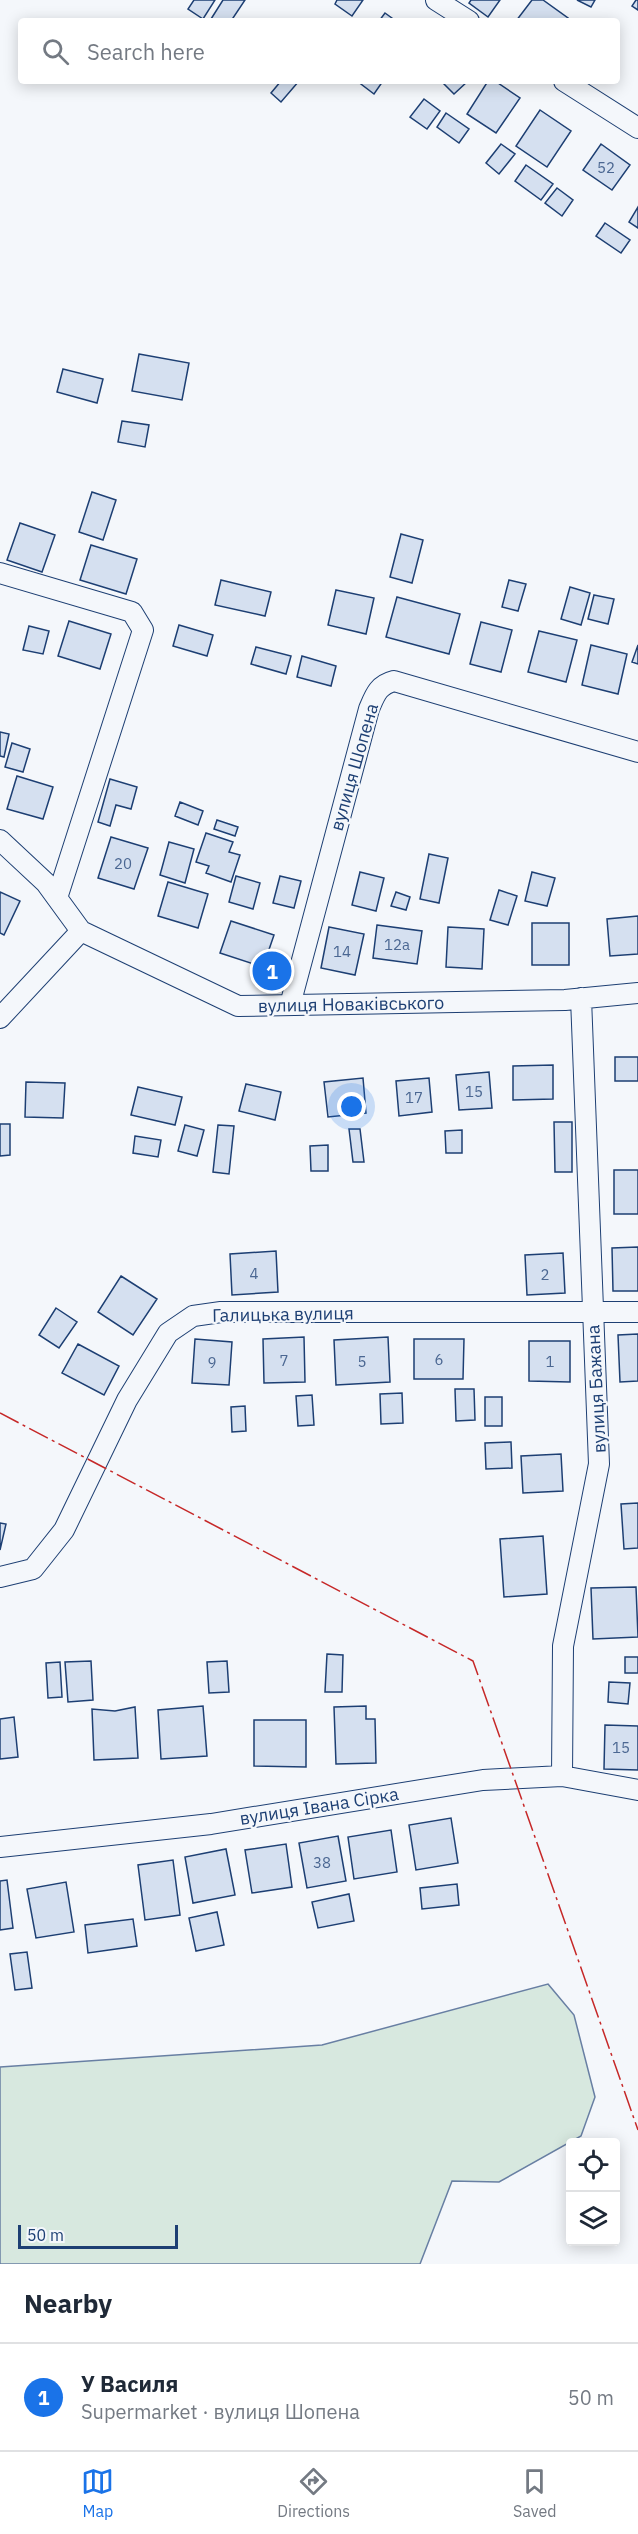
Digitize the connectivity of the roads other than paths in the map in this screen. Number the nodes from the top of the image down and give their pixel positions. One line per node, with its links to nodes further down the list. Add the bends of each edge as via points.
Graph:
1 (436, 0): 2 (street)
2 (464, 18)
3 (569, 84): 4 (street)
4 (638, 128)
5 (0, 573): 8 (street, via 132,612 143,630)
6 (638, 752): 12 (street, вулиця Шопена, via 394,681 384,684 369,709)
7 (0, 840): 8 (street)
8 (57, 898): 9 (street)
9 (81, 931): 12 (street, вулиця Новаківського, via 238,1006); 13 (street)
10 (638, 993): 11 (street, вулиця Новаківського)
11 (581, 998): 12 (street, вулиця Новаківського); 15 (street, вулиця Бажана)
12 (290, 1005)
13 (0, 1018)
14 (638, 1312): 15 (street, Галицька вулиця)
15 (593, 1313): 16 (street, Галицька вулиця, via 221,1312 193,1316 168,1333 133,1390 64,1530 48,1552 33,1569); 17 (street, вулиця Бажана, via 599,1464 563,1646)
16 (0, 1577)
17 (562, 1776): 18 (street, вулиця Івана Сірка); 19 (street, вулиця Івана Сірка, via 483,1780 211,1824)
18 (638, 1790)
19 (0, 1847)

